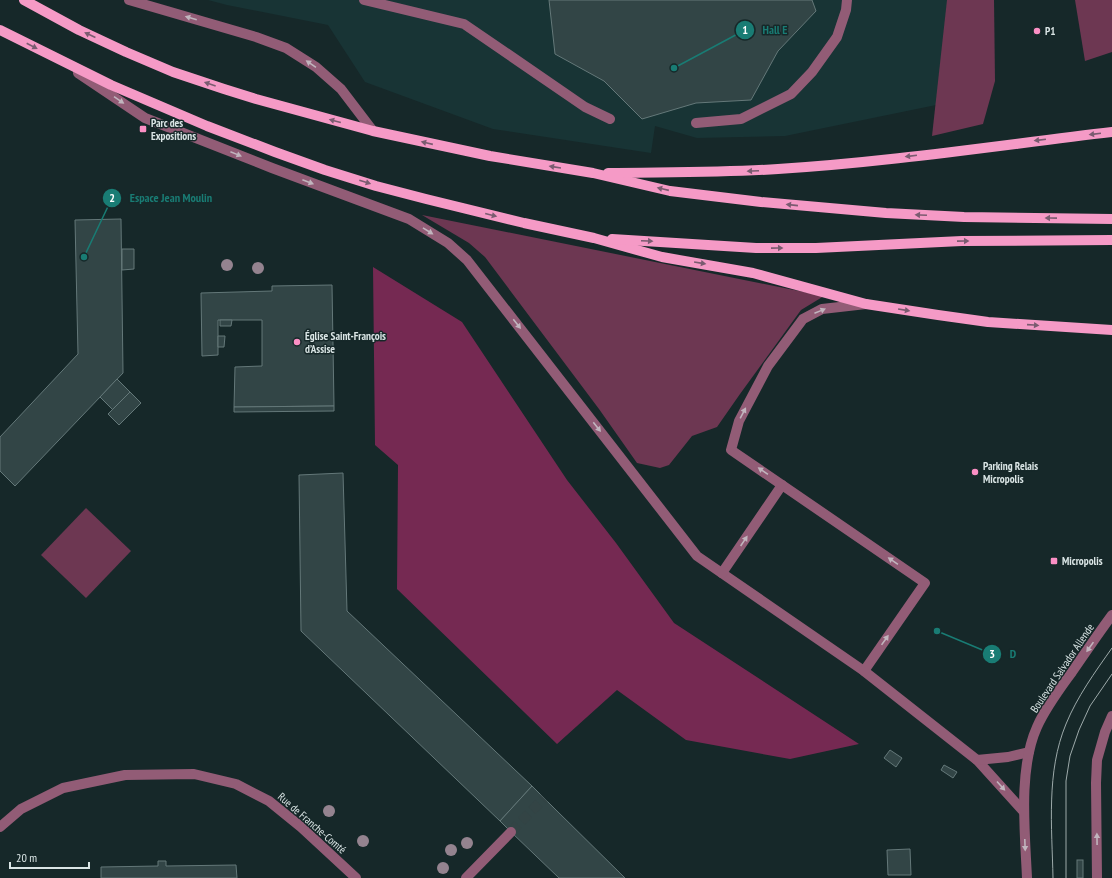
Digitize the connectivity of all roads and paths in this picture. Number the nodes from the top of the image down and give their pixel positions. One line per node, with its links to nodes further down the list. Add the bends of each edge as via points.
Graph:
1 (24, 0): 9 (main road, one-way to 1, via 256,99 173,72 79,30)
2 (129, 0): 9 (street, one-way to 2, via 341,89 316,67 286,48)
3 (364, 0): 7 (street, via 464,24 585,107)
4 (847, 0): 8 (street, via 837,37 812,72 791,94 741,119)
5 (0, 30): 6 (main road, one-way to 6)
6 (63, 62): 13 (main road, one-way to 13, via 200,123 325,170 376,186 524,224); 18 (street, one-way to 18, via 146,118 409,219 448,243 467,260 697,556)
7 (610, 119)
8 (696, 122)
9 (373, 131): 11 (main road, one-way to 9, via 490,156)
10 (1112, 132): 11 (main road, one-way to 11, via 862,162 778,169)
11 (593, 173): 12 (main road, one-way to 11, via 964,217 816,208 670,191)
12 (1112, 219)
13 (594, 238): 14 (main road, one-way to 14, via 756,248 816,248 962,241); 15 (main road, one-way to 15, via 662,257 753,273)
14 (1112, 240)
15 (866, 304): 16 (main road, one-way to 16, via 988,322); 17 (street, one-way to 15, via 731,450 739,422 768,366 803,319 822,309)
16 (1112, 330)
17 (782, 485): 18 (street, one-way to 17); 20 (street, one-way to 17, via 925,583)
18 (722, 573): 20 (street)
19 (1112, 615): 22 (street, Boulevard Salvador Allende, one-way to 22, via 1054,697 1037,727)
20 (864, 671): 23 (street)
21 (1112, 716): 30 (street, one-way to 21, via 1097,760 1104,732)
22 (1029, 752): 23 (street); 24 (street, Boulevard Salvador Allende)
23 (977, 760): 24 (street, one-way to 24)
24 (1024, 812): 29 (street, Boulevard Salvador Allende, one-way to 29)
25 (0, 827): 27 (street, Rue de Franche-Comté, via 21,809 63,788 125,775 194,774 236,784 269,801)
26 (511, 832): 28 (street)
27 (356, 878)
28 (466, 878)
29 (1026, 878)
30 (1097, 878)

